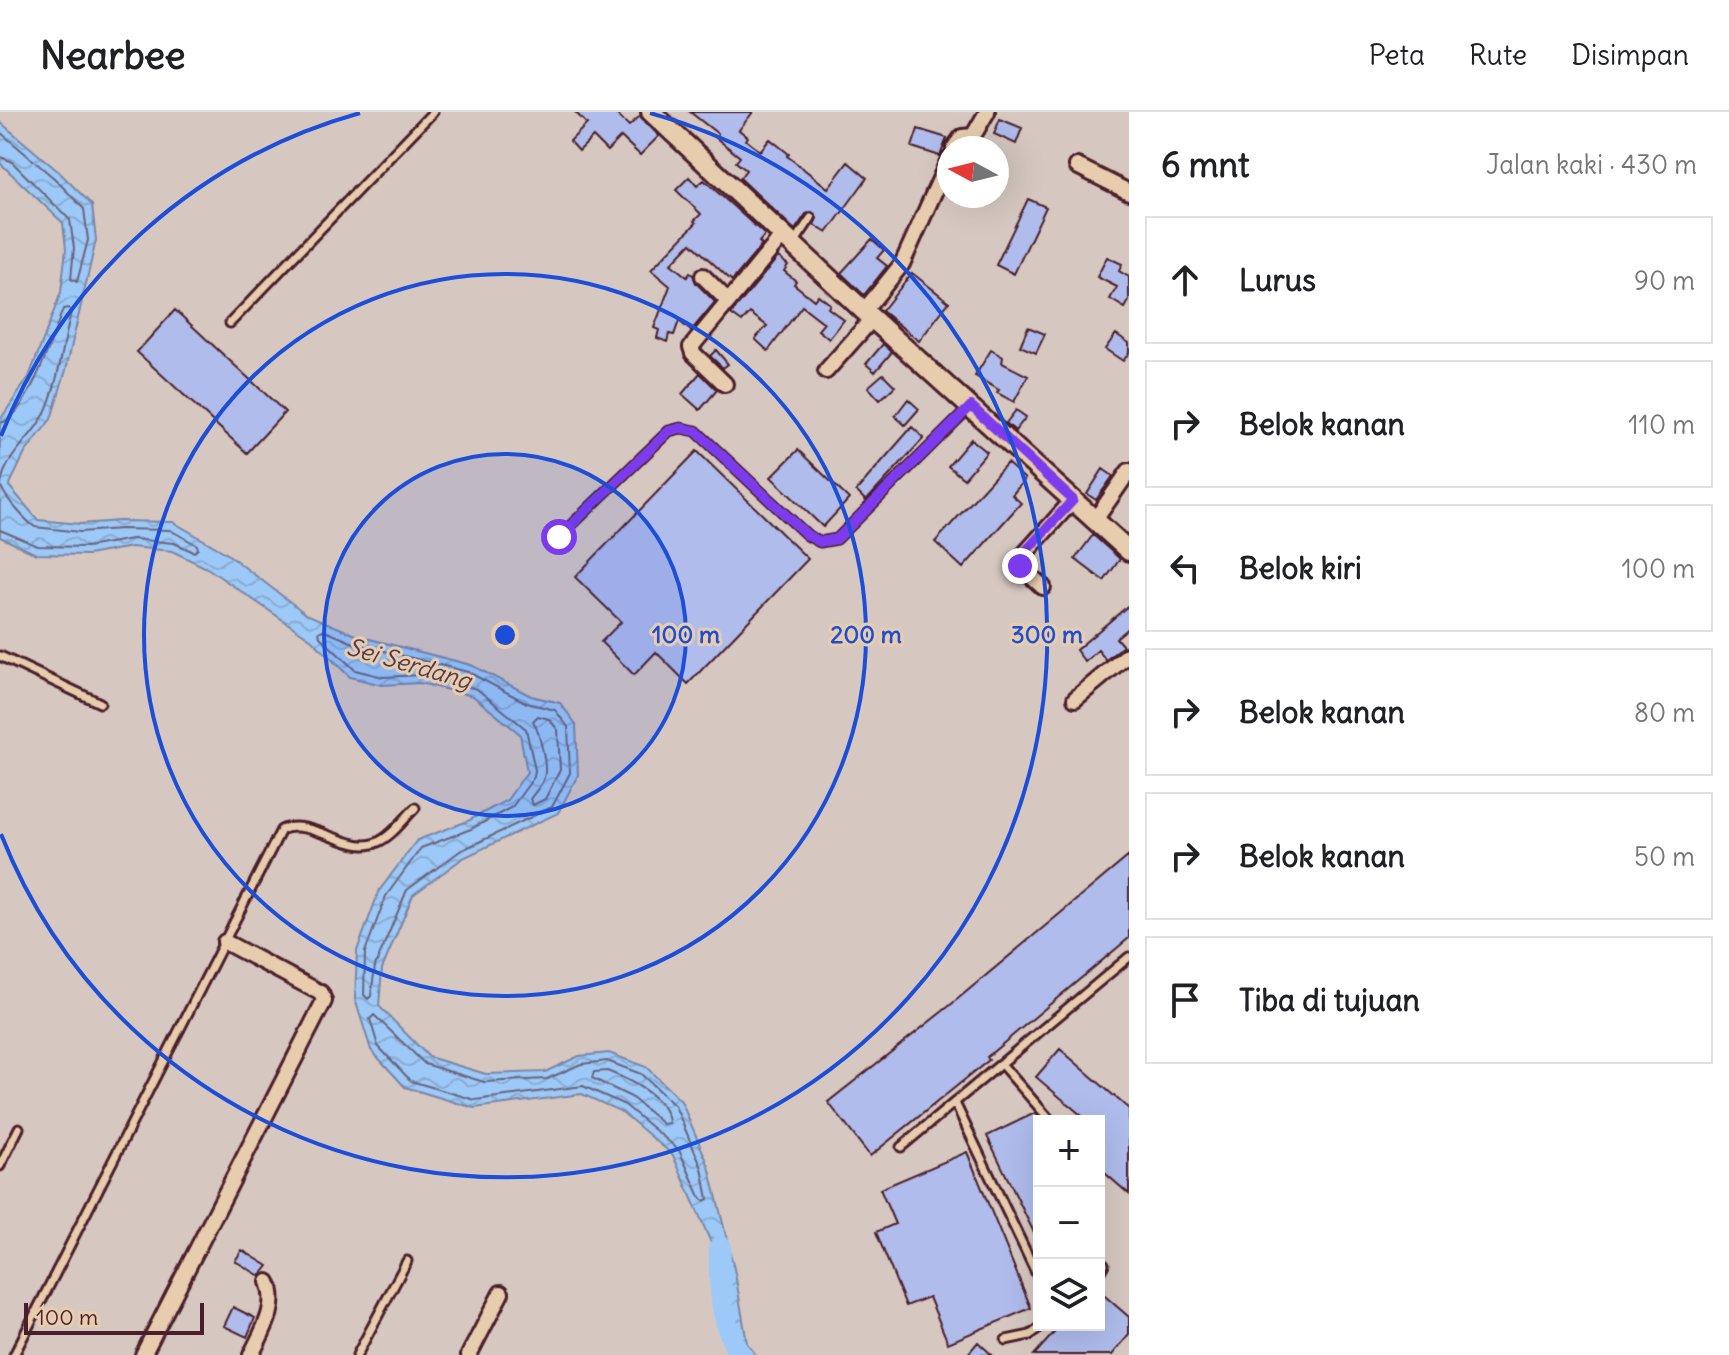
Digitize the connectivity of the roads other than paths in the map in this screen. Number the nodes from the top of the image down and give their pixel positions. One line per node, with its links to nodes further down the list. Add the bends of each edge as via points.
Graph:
1 (433, 112): 13 (lane)
2 (651, 112): 9 (street)
3 (987, 112): 4 (street)
4 (973, 136)
5 (1077, 166): 7 (street)
6 (937, 186): 12 (street, via 902,264)
7 (1129, 192)
8 (811, 218): 9 (lane)
9 (789, 238): 11 (street); 12 (street)
10 (703, 276): 11 (street)
11 (728, 301): 15 (street, via 691,348)
12 (869, 314): 14 (street); 16 (street)
13 (230, 323)
14 (826, 371)
15 (725, 384)
16 (971, 406): 18 (street); 20 (lane, via 837,539 820,542 807,535 696,431 681,428 669,431)
17 (1129, 471): 19 (street)
18 (1073, 500): 19 (street); 22 (street, via 1020,559 1020,566)
19 (1095, 520): 21 (street)
20 (559, 537)
21 (1129, 551)
22 (1043, 587)
23 (1129, 654): 25 (street)
24 (0, 656): 26 (lane)
25 (1075, 699)
26 (100, 703)
27 (415, 808): 28 (lane, via 380,842 366,846 296,827 281,830)
28 (225, 942): 42 (lane); 43 (street, via 321,993 324,1001)
29 (1129, 957): 30 (lane)
30 (1002, 1065): 31 (lane); 32 (lane)
31 (955, 1103): 34 (lane); 37 (lane)
32 (1046, 1115)
33 (19, 1128): 35 (lane)
34 (901, 1147)
35 (0, 1166)
36 (407, 1261): 45 (lane)
37 (1033, 1266)
38 (268, 1282): 44 (street, via 272,1303)
39 (501, 1293): 46 (street)
40 (1036, 1331): 41 (lane)
41 (1006, 1340)
42 (14, 1355)
43 (143, 1355)
44 (251, 1355)
45 (357, 1355)
46 (469, 1355)

